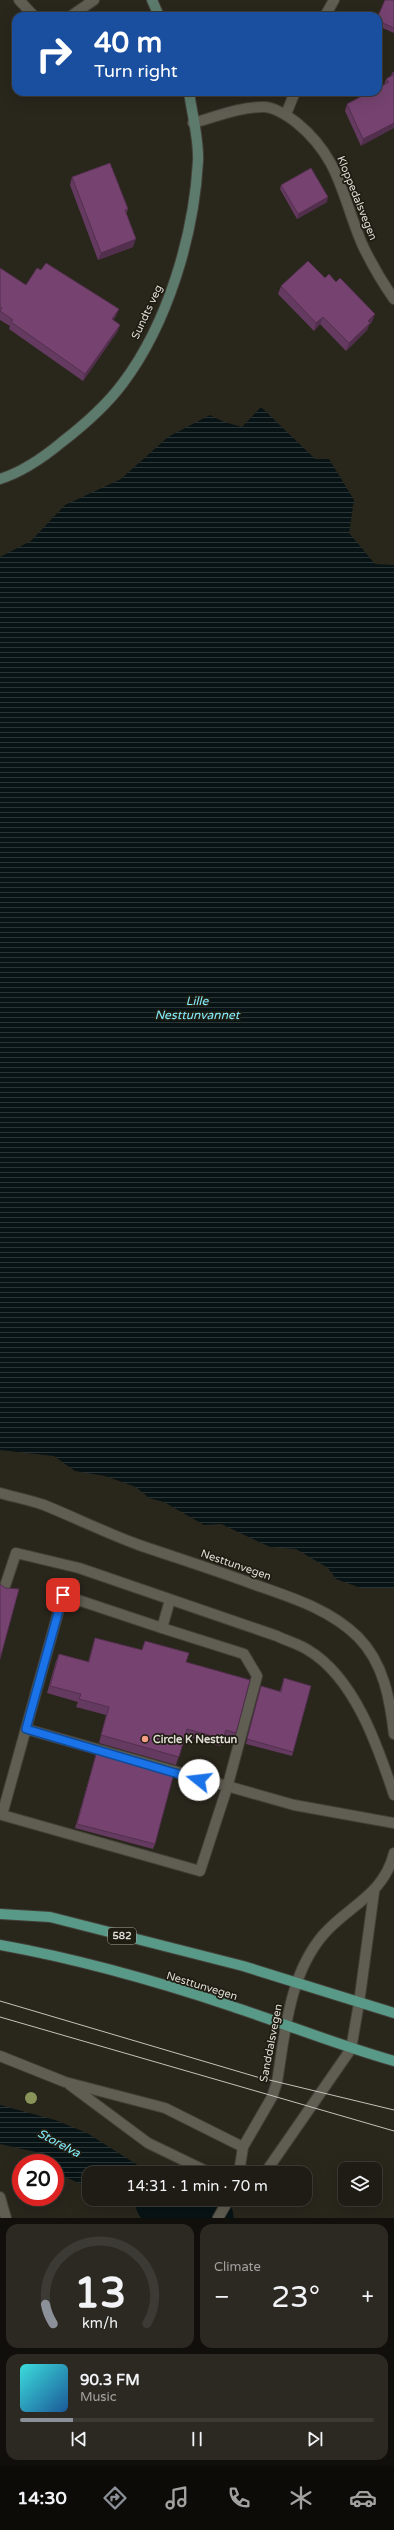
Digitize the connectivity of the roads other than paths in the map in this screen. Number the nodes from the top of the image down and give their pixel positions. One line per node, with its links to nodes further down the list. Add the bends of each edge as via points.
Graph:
1 (19, 0): 5 (street)
2 (94, 0): 6 (street)
3 (152, 0): 7 (street)
4 (334, 0): 8 (street)
5 (30, 12)
6 (77, 12)
7 (157, 12)
8 (327, 12)
9 (190, 96): 12 (street, Sundts veg)
10 (293, 96): 11 (street)
11 (286, 114): 12 (street, Kloppedalsvegen, via 265,107 241,110); 13 (street, Kloppedalsvegen, via 309,133 328,156 362,244)
12 (194, 123): 14 (street, Sundts veg, via 198,160 194,204 185,249 167,300 149,338 123,383 88,422 50,452)
13 (394, 299)
14 (0, 480)
15 (0, 1493): 20 (street, Nesttunvegen, via 43,1505 138,1545 275,1592 314,1607 337,1621 358,1637 382,1674 391,1705)
16 (3, 1592): 17 (street, via 16,1553 79,1568)
17 (170, 1600): 18 (street); 22 (street, via 277,1636 308,1650 332,1670 350,1694 379,1750)
18 (162, 1628): 19 (street, via 63,1595); 21 (street, via 244,1654 257,1676)
19 (26, 1729): 21 (street); 21 (street, via 2,1815 200,1871)
20 (394, 1734)
21 (227, 1788): 23 (street, via 294,1805)
22 (394, 1795)
23 (394, 1823)
24 (393, 1861): 25 (street)
25 (374, 1892): 28 (street, Sanddalsvegen, via 324,1934); 29 (street)
26 (0, 1914): 28 (main road, 582, via 50,1917)
27 (0, 1945): 31 (main road, Nesttunvegen, via 58,1956 231,2006)
28 (296, 1982): 29 (main road, 582); 31 (street, Sanddalsvegen)
29 (359, 2003): 30 (main road, 582); 32 (street)
30 (394, 2013)
31 (286, 2027): 32 (main road, Nesttunvegen); 36 (street, Sanddalsvegen, via 272,2097)
32 (351, 2049): 34 (main road, Nesttunvegen); 39 (street)
33 (0, 2056): 35 (street)
34 (394, 2061)
35 (65, 2082): 36 (street, via 165,2108); 37 (street, via 148,2143)
36 (243, 2147): 38 (street, Sanddalsvegen)
37 (196, 2166)
38 (240, 2166)
39 (270, 2166)
40 (0, 2197): 42 (street)
41 (225, 2206): 43 (street)
42 (6, 2218)
43 (218, 2218)

